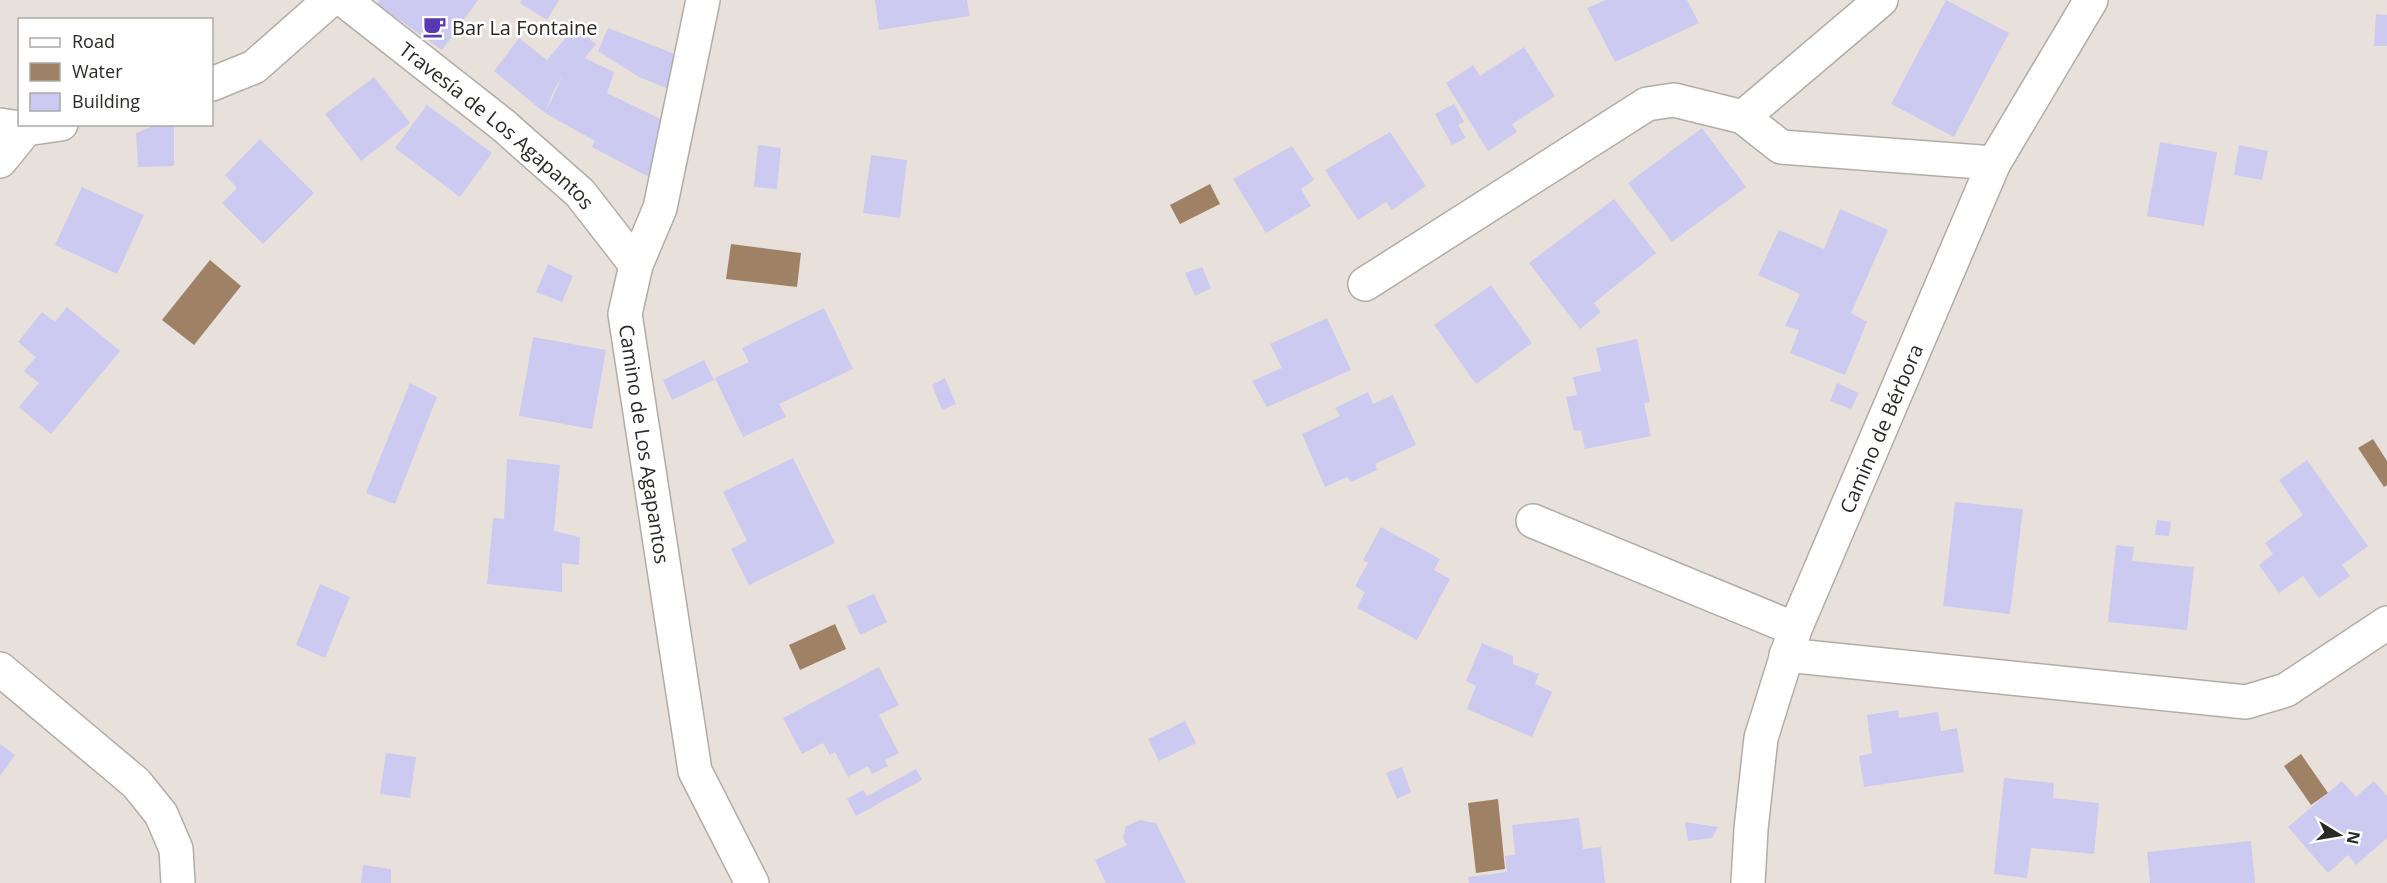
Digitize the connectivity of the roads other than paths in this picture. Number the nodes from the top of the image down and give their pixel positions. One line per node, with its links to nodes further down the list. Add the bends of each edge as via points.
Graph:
1 (330, 0): 6 (street, via 254,67)
2 (344, 0): 12 (street, Travesía de Los Agapantos, via 503,125 580,193)
3 (703, 0): 12 (street, Camino de Los Agapantos, via 660,208)
4 (1881, 0): 7 (street)
5 (2091, 0): 11 (street, Camino de Bérbora)
6 (213, 84)
7 (1743, 117): 11 (street, via 1781,147); 13 (street, via 1674,100 1647,105)
8 (29, 126): 9 (street)
9 (13, 127): 10 (street)
10 (0, 161)
11 (1994, 164): 16 (street, Camino de Bérbora)
12 (636, 266): 19 (street, Camino de Los Agapantos, via 625,314 695,771)
13 (1365, 284)
14 (1533, 521): 16 (street)
15 (2387, 623): 16 (street, via 2286,690 2246,702)
16 (1791, 642): 20 (street, Camino de Bérbora, via 1761,738)
17 (0, 669): 18 (street, via 136,783 161,814 176,849)
18 (178, 883)
19 (752, 883)
20 (1748, 883)

